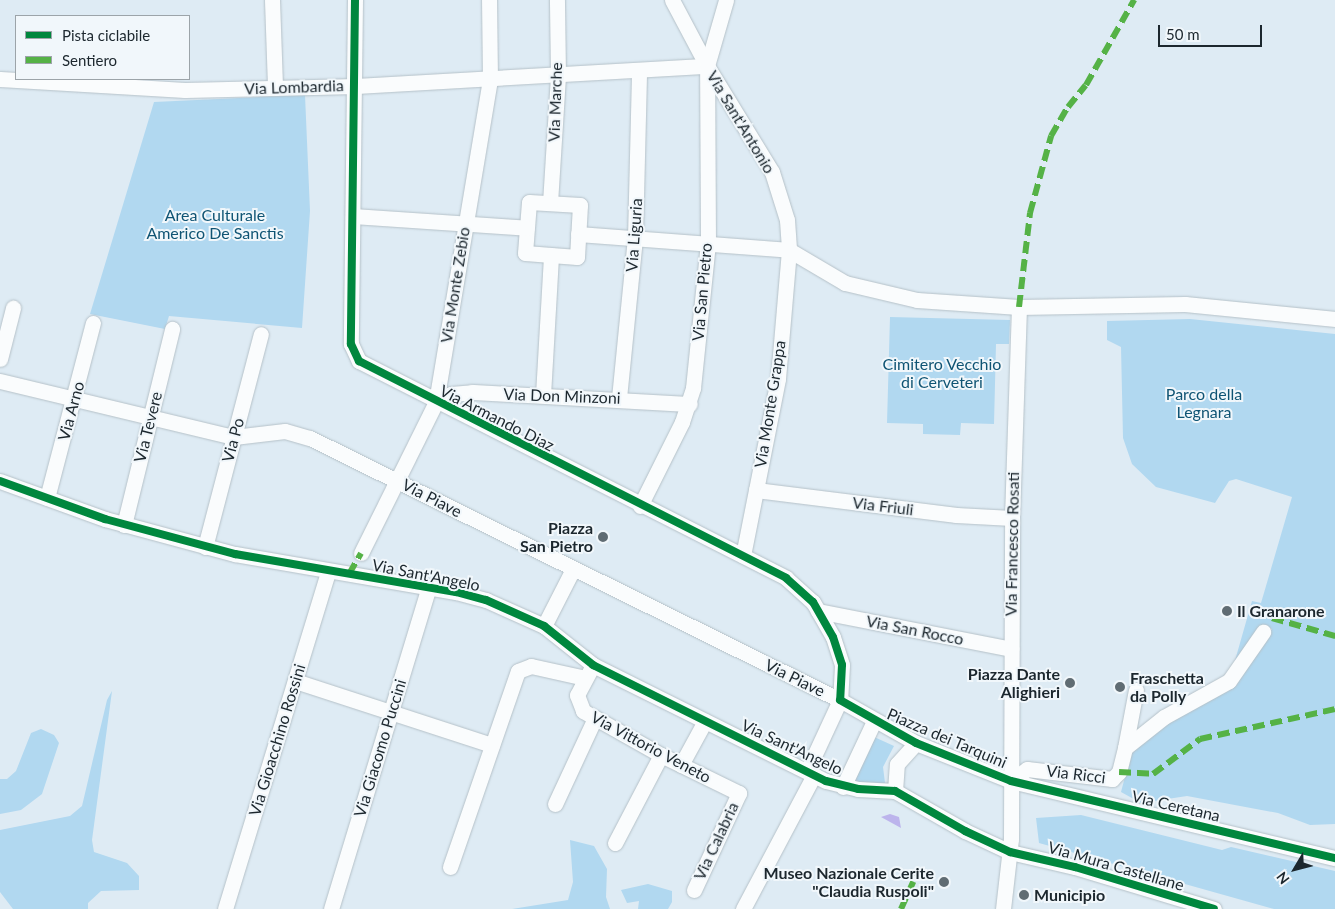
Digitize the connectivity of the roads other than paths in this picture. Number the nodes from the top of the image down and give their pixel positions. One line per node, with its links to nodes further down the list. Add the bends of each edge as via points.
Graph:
1 (272, 0): 15 (street)
2 (355, 0): 14 (street, Via Armando Diaz)
3 (489, 0): 11 (street, Via Monte Zebio)
4 (557, 0): 9 (street, Via Marche)
5 (672, 0): 7 (street, Via Sant'Antonio)
6 (726, 0): 7 (street)
7 (707, 66): 8 (street, Via Lombardia); 22 (street, Via San Pietro); 23 (street, Via Sant'Antonio, via 772,172 786,211)
8 (639, 72): 9 (street, Via Lombardia); 21 (street, Via Liguria)
9 (558, 75): 11 (street, Via Lombardia); 16 (street, Via Marche)
10 (0, 78): 12 (street, Via Lombardia)
11 (490, 78): 14 (street, Via Lombardia); 18 (street, Via Monte Zebio)
12 (15, 79)
13 (23, 80): 15 (street, Via Lombardia, via 136,90)
14 (356, 86): 15 (street, Via Lombardia); 17 (street, Via Armando Diaz)
15 (275, 88)
16 (550, 203): 19 (street, via 529,202); 20 (street, via 580,205)
17 (353, 216): 18 (street); 36 (street, Via Armando Diaz, via 351,344 354,355 363,364)
18 (465, 224): 19 (street); 36 (street, Via Monte Zebio)
19 (527, 228): 24 (street, via 526,253)
20 (578, 234): 21 (street); 24 (street, via 577,257)
21 (636, 238): 22 (street); 34 (street, Via Liguria)
22 (708, 242): 23 (street); 37 (street, Via San Pietro)
23 (789, 250): 25 (street, via 834,278 868,291 917,300); 42 (street, Via Monte Grappa, via 778,379)
24 (551, 255): 33 (street)
25 (1019, 306): 27 (street, via 1185,304); 45 (street, Via Francesco Rosati)
26 (13, 308): 31 (street)
27 (1335, 319)
28 (93, 323): 35 (street, Via Arno)
29 (172, 329): 38 (street, Via Tevere)
30 (261, 334): 39 (street, Via Po)
31 (0, 359)
32 (0, 381): 35 (street, Via Piave)
33 (543, 395): 34 (street, Via Don Minzoni); 36 (street, Via Don Minzoni, via 466,392 450,394)
34 (619, 398): 37 (street, Via Don Minzoni)
35 (74, 400): 38 (street, Via Piave); 43 (street, Via Arno)
36 (436, 402): 40 (street, Via Monte Zebio); 44 (street, Via Armando Diaz)
37 (690, 404): 44 (street, Via San Pietro)
38 (151, 416): 39 (street, Via Piave); 46 (street, Via Tevere)
39 (234, 437): 40 (street, Via Piave, via 279,431 297,433); 47 (street, Via Po)
40 (397, 480): 48 (street, Via Monte Zebio); 50 (street, Via Piave)
41 (0, 481): 43 (street, Via Sant'Angelo)
42 (756, 490): 45 (street, Via Friuli, via 956,515); 49 (street, Via Monte Grappa)
43 (47, 498): 46 (street, Via Sant'Angelo)
44 (640, 506): 49 (street, Via Armando Diaz)
45 (1012, 518): 56 (street, Via Francesco Rosati)
46 (124, 525): 47 (street, Via Sant'Angelo)
47 (205, 547): 51 (street, Via Sant'Angelo)
48 (361, 553)
49 (743, 556): 53 (street, Via Armando Diaz, via 786,578 804,592)
50 (573, 569): 54 (street); 60 (street, Via Piave)
51 (328, 572): 52 (street, Via Sant'Angelo); 58 (street, Via Gioacchino Rossini)
52 (429, 587): 54 (street, Via Sant'Angelo, via 481,599); 61 (street, Via Giacomo Puccini)
53 (818, 611): 56 (street, Via San Rocco); 60 (street, Via Armando Diaz, via 840,656 843,676)
54 (544, 626): 57 (street, Via Sant'Angelo)
55 (1263, 632): 67 (street, via 1228,681 1164,717)
56 (1011, 650): 71 (street, Via Francesco Rosati)
57 (589, 671): 62 (street, Via Vittorio Veneto, via 577,700 584,711); 63 (street, Via Sant'Angelo); 66 (street, via 521,668 515,676)
58 (295, 681): 61 (street); 81 (street, Via Gioacchino Rossini)
59 (1136, 690): 67 (street, Via Ricci)
60 (840, 700): 64 (street); 70 (street, Via Armando Diaz)
61 (391, 714): 66 (street); 82 (street, Via Giacomo Puccini)
62 (595, 718): 68 (street, Via Vittorio Veneto); 75 (street)
63 (705, 720): 69 (street); 70 (street, Via Sant'Angelo)
64 (874, 721): 65 (street, Piazza dei Tarquini); 72 (street, Piazza dei Tarquini)
65 (916, 743): 71 (street, Piazza dei Tarquini); 73 (street, via 896,764)
66 (492, 745): 79 (street)
67 (1125, 748): 71 (street, Via Ricci, via 1119,772 1112,779 1027,769)
68 (661, 755): 69 (street, Via Vittorio Veneto); 76 (street)
69 (681, 765): 74 (street, Via Vittorio Veneto)
70 (810, 773): 72 (street, Via Sant'Angelo); 83 (street, Via Armando Diaz)
71 (1010, 781): 77 (street); 78 (street, Via Ceretana)
72 (843, 787): 73 (street, Via Sant'Angelo)
73 (895, 791): 77 (street, Via Mura Castellane, via 965,831)
74 (739, 793): 80 (street, Via Calabria)
75 (555, 804)
76 (615, 844)
77 (1010, 852): 84 (street); 85 (street, Via Mura Castellane, via 1075,867)
78 (1335, 858)
79 (450, 867)
80 (694, 890)
81 (225, 909)
82 (330, 909)
83 (743, 909)
84 (1002, 909)
85 (1214, 909)

